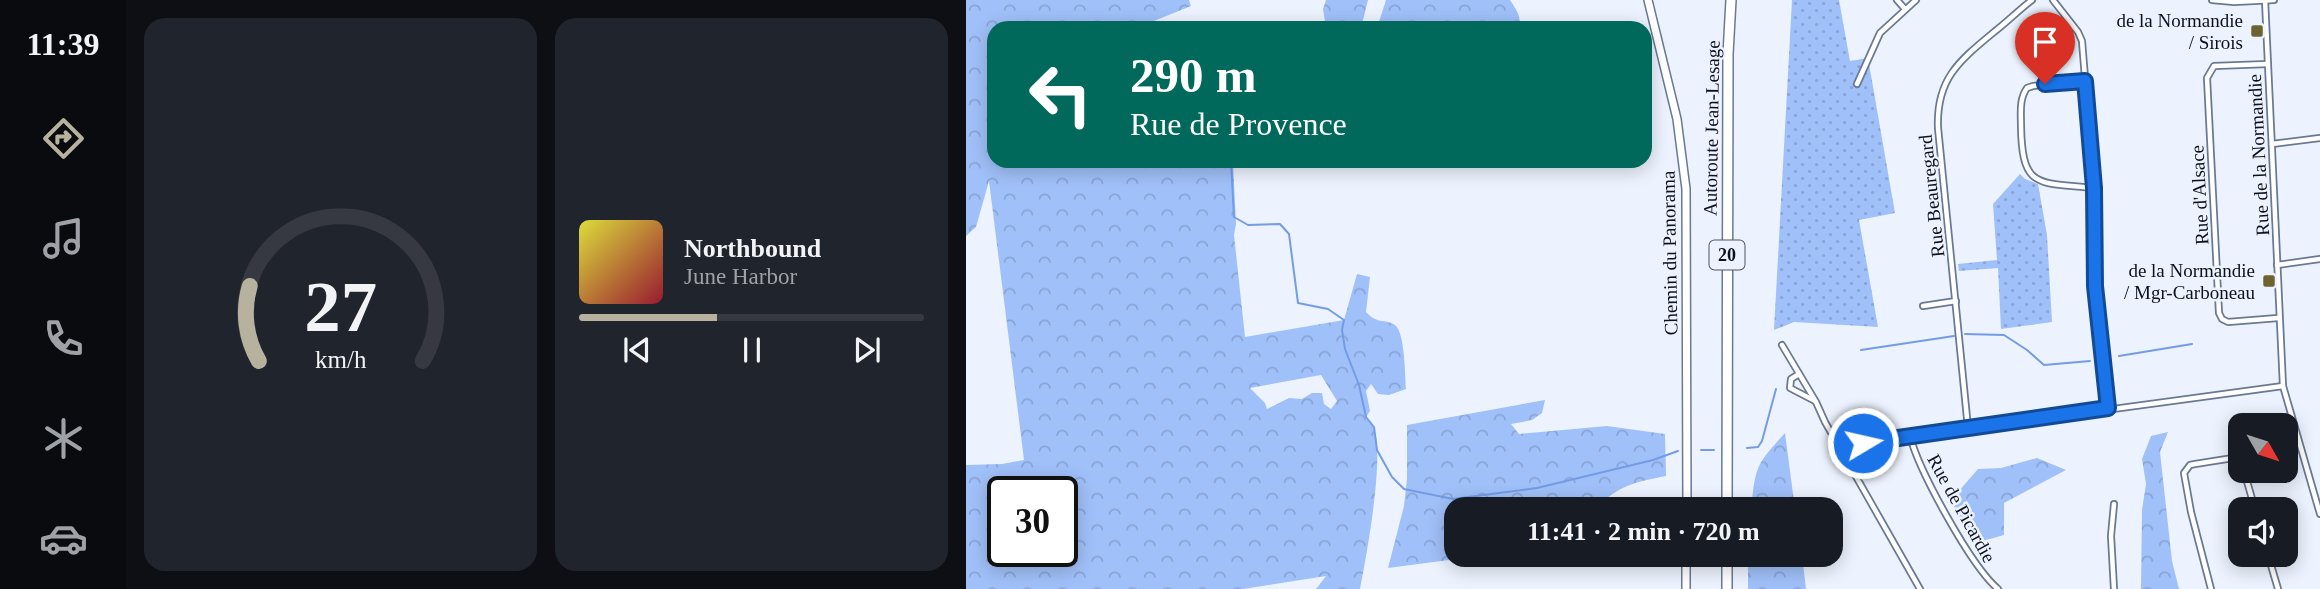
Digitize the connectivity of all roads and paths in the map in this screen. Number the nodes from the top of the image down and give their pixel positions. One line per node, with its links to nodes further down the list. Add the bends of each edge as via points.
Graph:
1 (1648, 0): 31 (street, Chemin du Panorama, via 1677,119 1686,189)
2 (1731, 0): 32 (highway, Autoroute Jean-Lesage / 20)
3 (1896, 0): 10 (street)
4 (1916, 0): 10 (street)
5 (2032, 0): 19 (street, Rue Beauregard, via 1962,59 1939,100)
6 (2053, 0): 12 (street, via 2082,41)
7 (2212, 0): 9 (street)
8 (2274, 0): 9 (street)
9 (2265, 1): 11 (street, Rue de la Normandie)
10 (1905, 9): 13 (street, via 1880,33)
11 (2268, 64): 15 (street, Rue de la Normandie); 21 (street, Rue d'Alsace, via 2214,66 2207,78 2219,313 2228,322)
12 (2085, 81): 16 (street); 16 (street, via 2027,89 2021,102 2023,151 2026,168 2037,179)
13 (1857, 84)
14 (2320, 138): 15 (street)
15 (2272, 145): 18 (street, Rue de la Normandie)
16 (2094, 188): 26 (street, via 2095,286)
17 (2320, 259): 18 (street)
18 (2277, 265): 21 (street, Rue de la Normandie)
19 (1956, 301): 20 (street); 27 (street, Rue Beauregard)
20 (1923, 306)
21 (2278, 318): 24 (street, Rue de la Normandie)
22 (1782, 345): 23 (street)
23 (1799, 374): 25 (street); 25 (street, via 1791,379 1790,388)
24 (2283, 386): 26 (street); 34 (street, Rue de la Normandie)
25 (1816, 402): 29 (street)
26 (2108, 408): 27 (street)
27 (1968, 428): 28 (street)
28 (1910, 436): 29 (street); 41 (street, Rue de Picardie, via 1954,527)
29 (1840, 446): 40 (street)
30 (2228, 459): 43 (street, via 2190,465 2184,473)
31 (1687, 497)
32 (1727, 497)
33 (2114, 504): 42 (street)
34 (2320, 514)
35 (1686, 567): 38 (street)
36 (1727, 567): 39 (highway)
37 (2272, 567): 44 (street)
38 (1686, 589)
39 (1727, 589)
40 (1920, 589)
41 (1997, 589)
42 (2114, 589)
43 (2211, 589)
44 (2278, 589)

